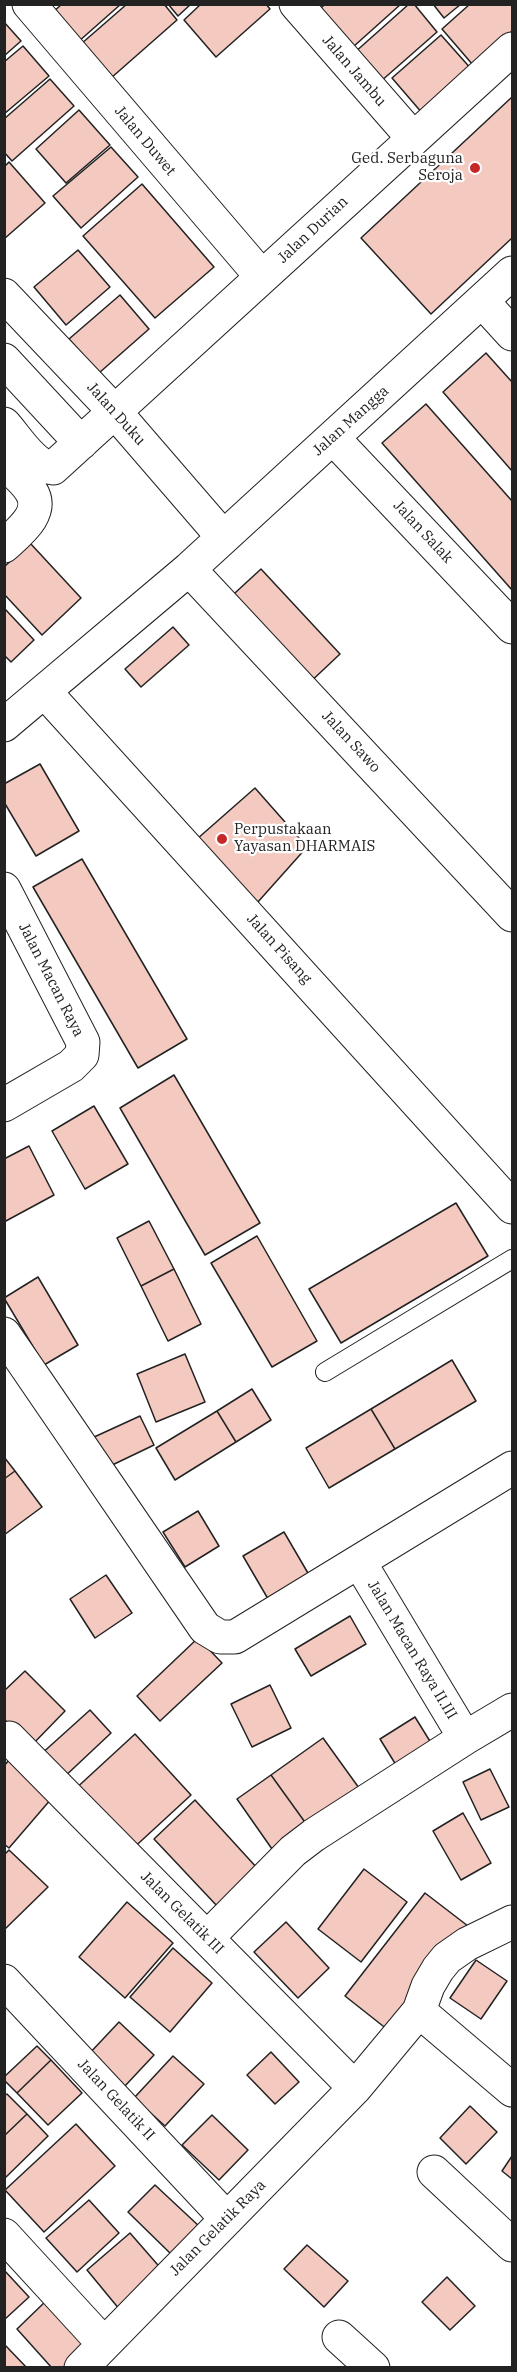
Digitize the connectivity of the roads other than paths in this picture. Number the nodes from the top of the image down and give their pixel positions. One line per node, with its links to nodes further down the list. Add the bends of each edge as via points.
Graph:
1 (29, 4): 6 (street, Jalan Duwet)
2 (296, 4): 4 (street, Jalan Jambu)
3 (513, 49): 4 (street, Jalan Durian)
4 (413, 138): 6 (street, Jalan Durian)
5 (513, 273): 8 (street, Jalan Mangga)
6 (262, 277): 11 (street, Jalan Durian)
7 (4, 295): 11 (street, Jalan Duku)
8 (482, 301): 9 (street); 13 (street, Jalan Mangga)
9 (513, 334)
10 (4, 360): 14 (street)
11 (115, 412): 14 (street, Jalan Durian); 16 (street, Jalan Duku)
12 (4, 424): 14 (street, Jalan Durian, via 36,460 49,468)
13 (333, 438): 16 (street, Jalan Mangga); 19 (street, Jalan Salak)
14 (81, 443)
15 (7, 465): 17 (street, via 32,491 35,509 27,524)
16 (223, 537): 18 (street, Jalan Mangga)
17 (4, 546)
18 (189, 569): 20 (street); 23 (street, Jalan Sawo)
19 (513, 627)
20 (38, 697): 21 (street); 25 (street, Jalan Pisang)
21 (4, 726)
22 (4, 889): 24 (street, Jalan Macan Raya, via 83,1042 82,1055 71,1066)
23 (513, 915)
24 (4, 1105)
25 (513, 1207)
26 (513, 1259): 28 (lane)
27 (4, 1334): 30 (street, via 205,1628 220,1636 235,1637)
28 (325, 1372)
29 (513, 1468): 30 (street)
30 (360, 1563): 32 (street, Jalan Macan Raya II.III)
31 (513, 1710): 32 (street)
32 (465, 1738): 35 (street, via 293,1851)
33 (7, 1740): 35 (street, Jalan Gelatik III)
34 (513, 1922): 37 (street, via 447,1958 428,1986)
35 (207, 1938): 38 (street, Jalan Gelatik III)
36 (4, 1981): 41 (street, Jalan Gelatik II)
37 (419, 2012): 38 (street, Jalan Gelatik Raya); 39 (street)
38 (355, 2088): 41 (street, Jalan Gelatik Raya)
39 (513, 2090)
40 (434, 2172): 43 (street)
41 (227, 2219): 45 (street, Jalan Gelatik Raya)
42 (4, 2235): 45 (street)
43 (513, 2245)
44 (339, 2337): 47 (street)
45 (104, 2344): 46 (street, Jalan Gelatik Raya)
46 (81, 2367)
47 (373, 2367)

